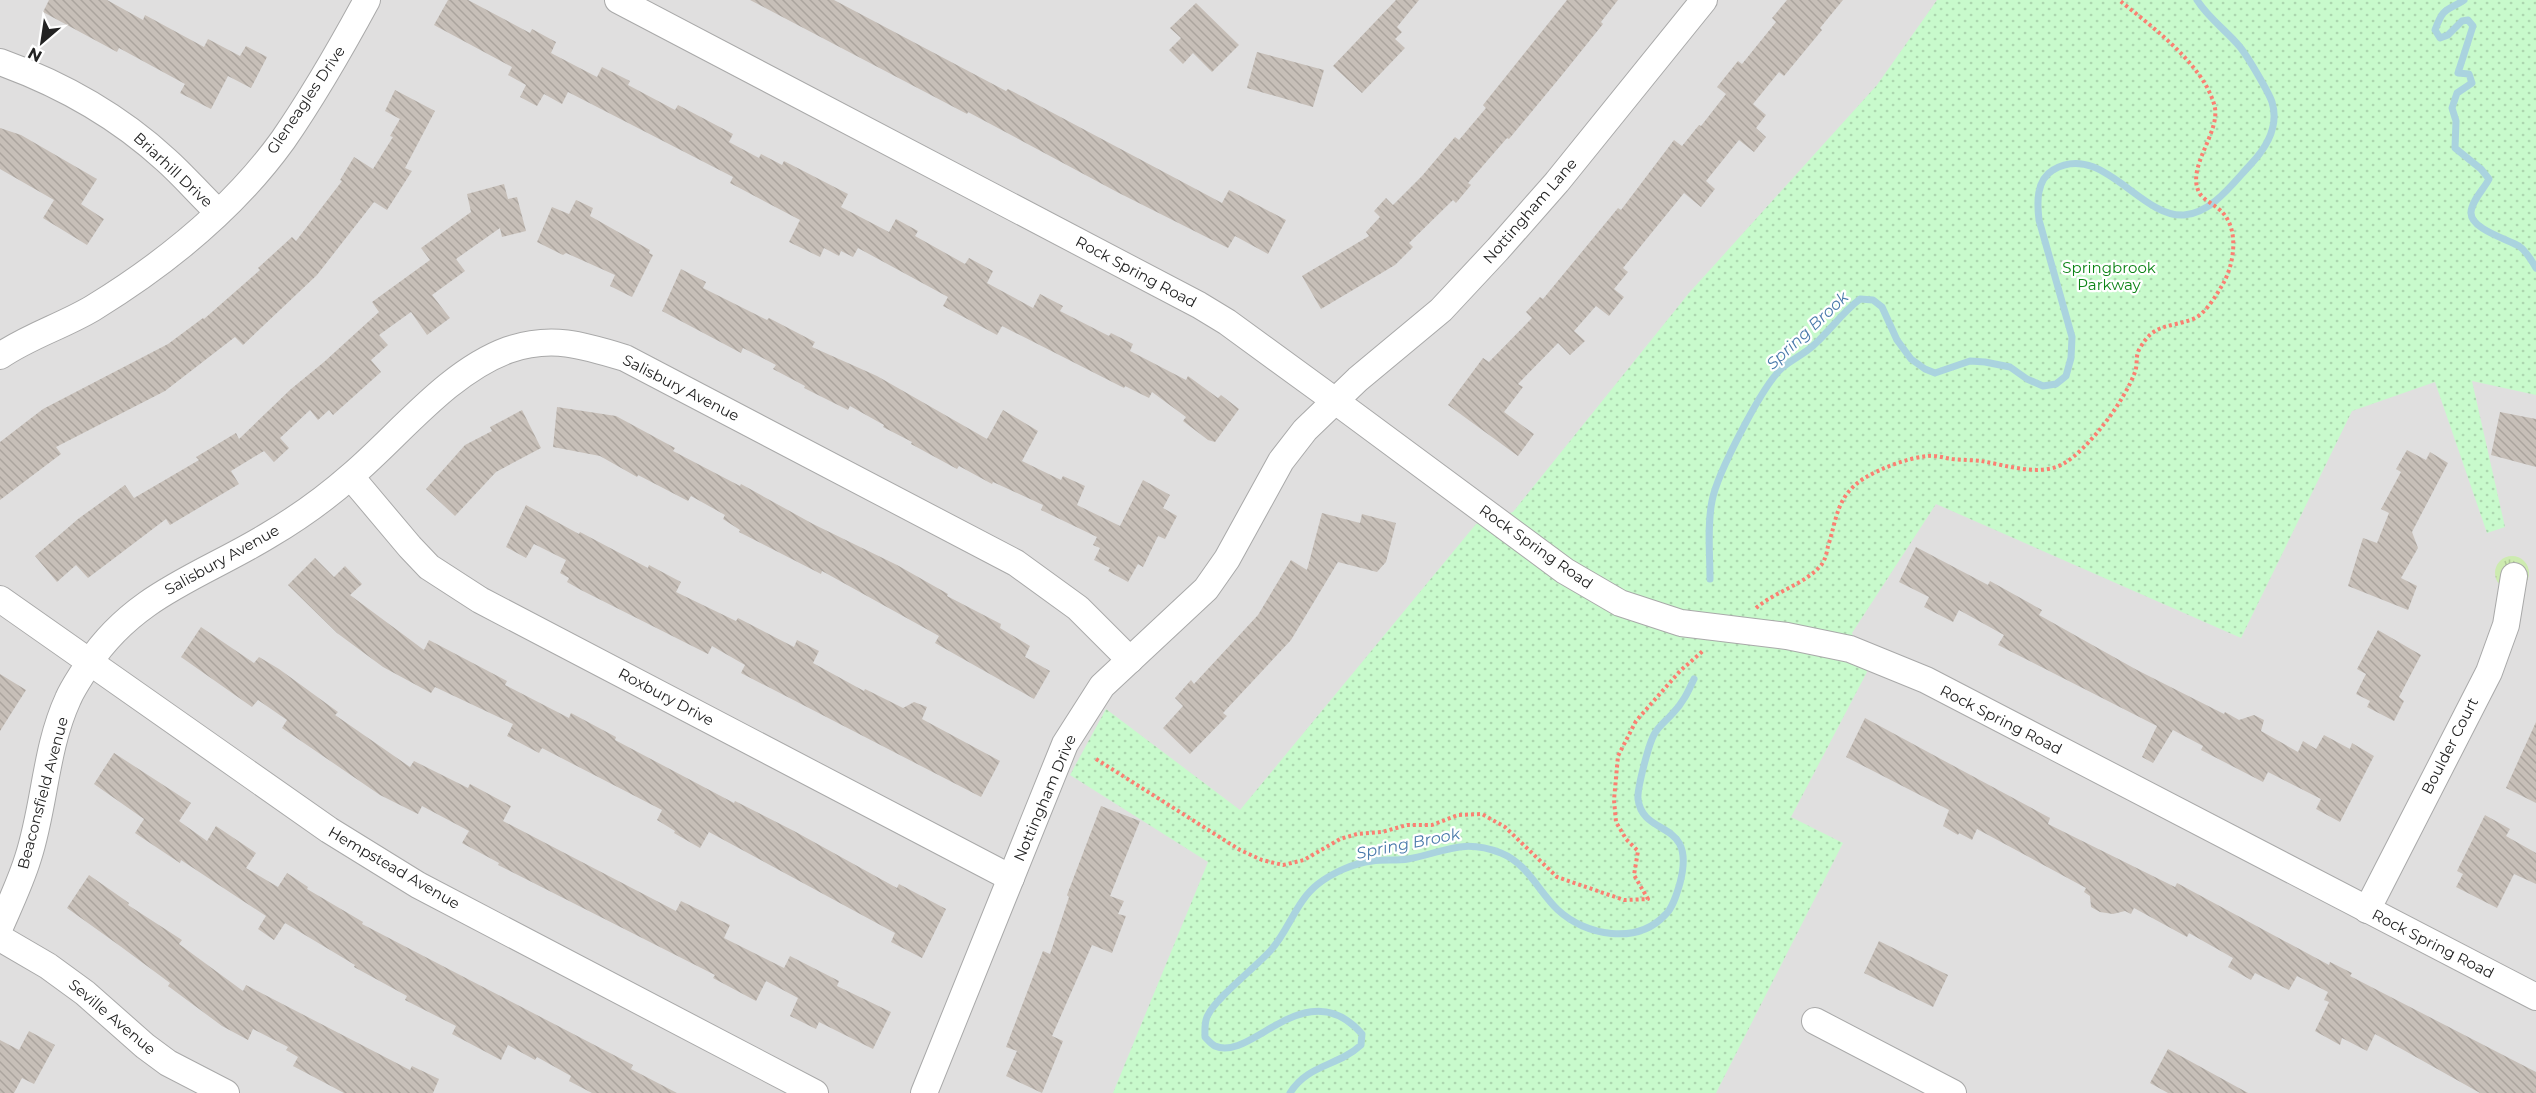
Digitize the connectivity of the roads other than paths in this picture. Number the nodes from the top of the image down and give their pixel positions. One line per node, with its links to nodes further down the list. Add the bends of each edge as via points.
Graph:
1 (367, 0): 5 (street, Gleneagles Drive, via 337,56 281,141)
2 (618, 0): 7 (street, Rock Spring Road, via 1199,305)
3 (1704, 0): 7 (street, Nottingham Lane, via 1498,249 1441,310)
4 (0, 62): 5 (street, Briarhill Drive, via 82,98 122,123)
5 (218, 212): 6 (street, Gleneagles Drive, via 171,253 92,308)
6 (0, 356)
7 (1334, 400): 11 (street, Nottingham Drive, via 1281,461 1206,589); 14 (street, Rock Spring Road, via 1565,571 1620,603 1681,623 1787,636 1850,649 1926,680)
8 (351, 477): 11 (street, Salisbury Avenue, via 446,389 478,365 531,342 588,346 658,374 1016,563 1078,608); 12 (street, Salisbury Avenue, via 269,536 138,609); 13 (street, Roxbury Drive, via 429,567 465,591)
9 (2514, 576): 14 (street, Boulder Court, via 2506,625 2489,672)
10 (0, 599): 12 (street, Hempstead Avenue)
11 (1130, 660): 13 (street, Nottingham Drive, via 1102,686 1065,744)
12 (90, 662): 15 (street, Beaconsfield Avenue, via 68,699 28,857); 20 (street, Hempstead Avenue, via 328,830 418,885)
13 (1011, 878): 21 (street, Nottingham Drive)
14 (2367, 910): 17 (street, Rock Spring Road)
15 (0, 927)
16 (0, 938): 19 (street, Seville Avenue, via 85,993 168,1063)
17 (2536, 998)
18 (1815, 1021): 22 (street)
19 (226, 1093)
20 (815, 1093)
21 (924, 1093)
22 (1953, 1093)

